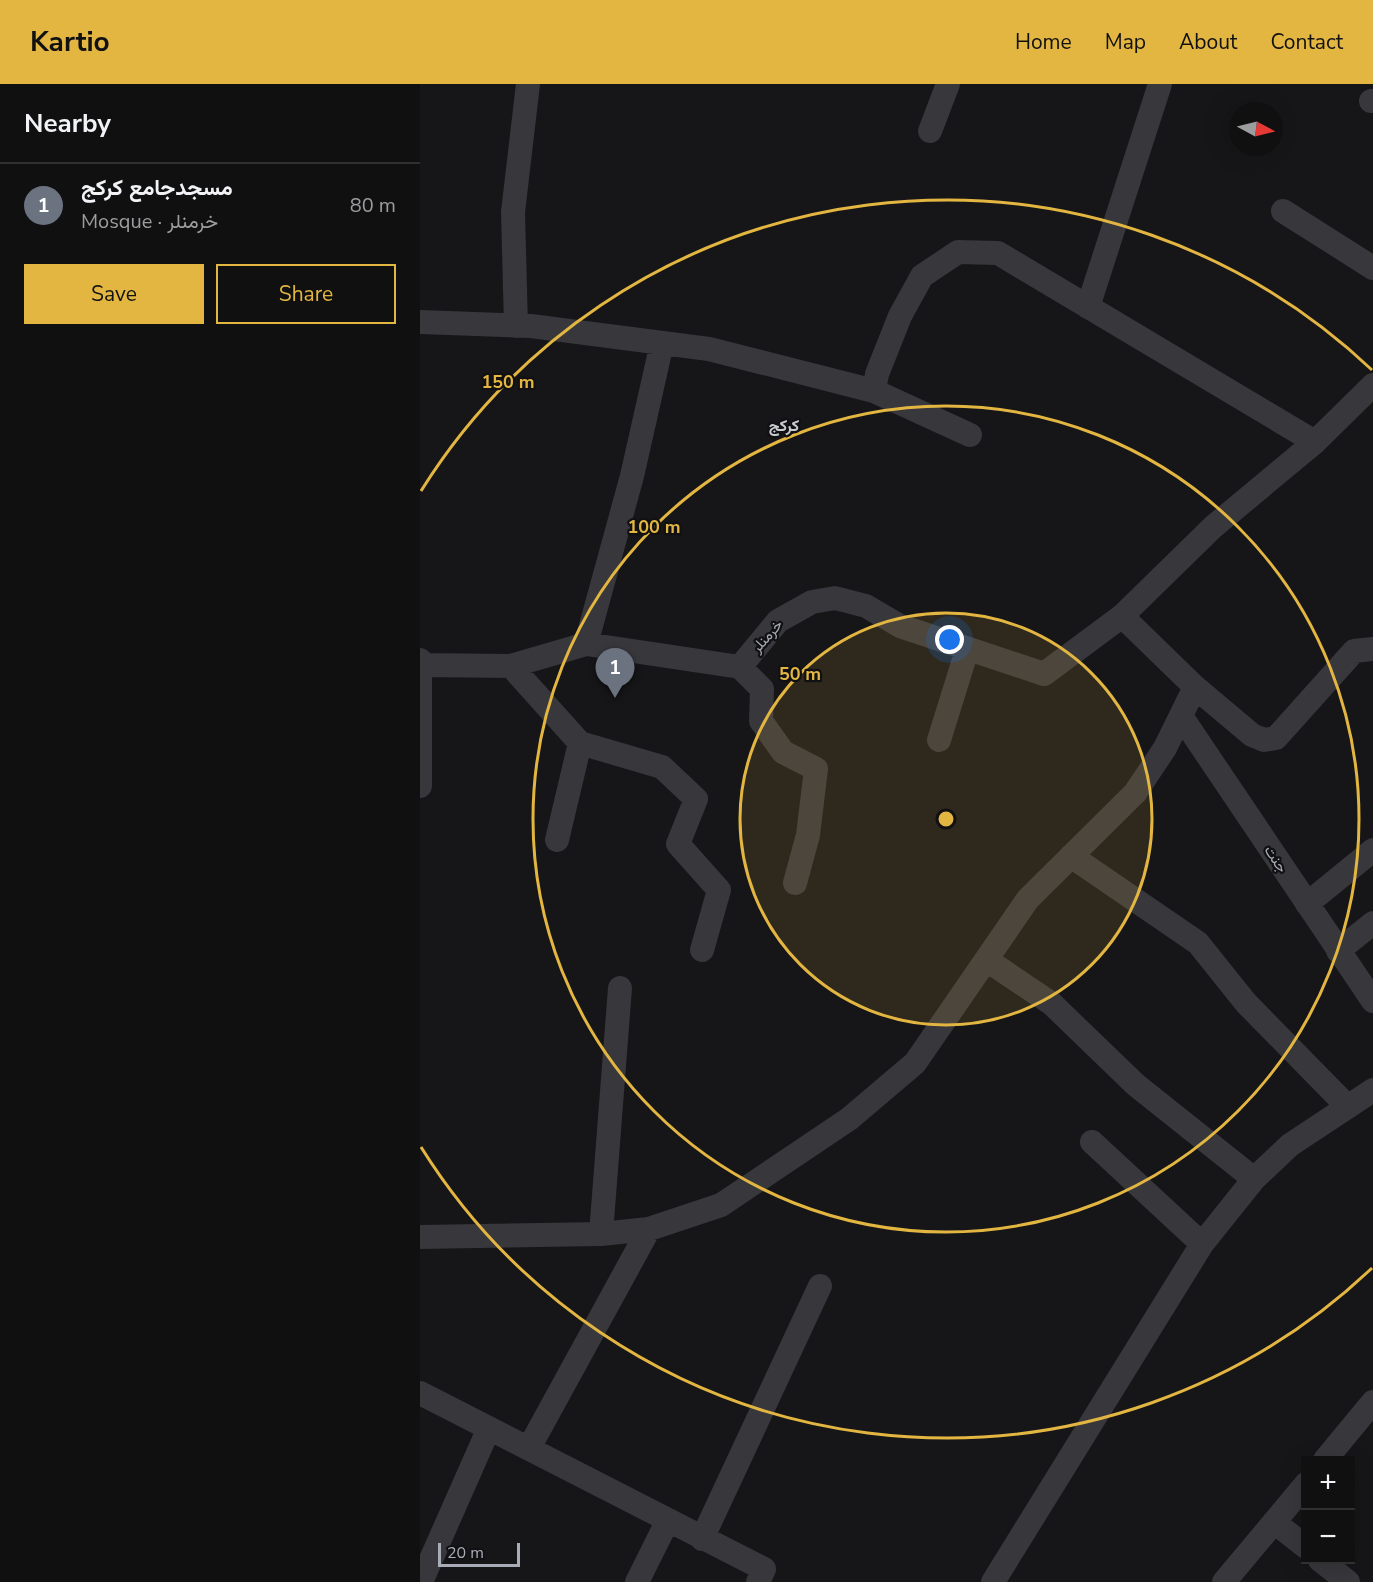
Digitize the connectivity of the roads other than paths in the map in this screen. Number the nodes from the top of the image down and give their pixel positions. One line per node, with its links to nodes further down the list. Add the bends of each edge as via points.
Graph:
1 (528, 84): 9 (street, via 513,212)
2 (948, 84): 4 (street)
3 (1160, 84): 7 (street)
4 (930, 131)
5 (1283, 211): 6 (street)
6 (1373, 268)
7 (1088, 307): 11 (street, via 998,253 958,252 922,276 900,315); 14 (street)
8 (420, 322): 9 (street)
9 (516, 326): 10 (street)
10 (662, 343): 11 (street, via 709,349); 16 (street, via 632,476)
11 (874, 391): 13 (street)
12 (1371, 391): 14 (street)
13 (970, 435)
14 (1315, 442): 15 (street, via 1213,527)
15 (1122, 616): 18 (street, خرمنلر, via 1044,674); 22 (street)
16 (586, 644): 20 (street, خرمنلر); 21 (street, خرمنلر)
17 (1373, 649): 22 (street, via 1354,651 1276,738 1264,740 1252,735)
18 (967, 650): 21 (street, خرمنلر, via 900,626 866,606 835,598 812,602 778,621); 24 (street)
19 (421, 662): 20 (street, خرمنلر); 26 (street)
20 (510, 666): 25 (street)
21 (740, 667): 30 (street, via 762,689 761,721 783,752 816,769 808,835)
22 (1195, 687): 23 (street)
23 (1180, 716): 29 (street, via 1165,748 1135,793); 31 (street, جنت)
24 (939, 740)
25 (580, 743): 27 (street); 33 (street, via 662,767 696,799 678,844 719,890)
26 (420, 786)
27 (557, 840)
28 (1373, 850): 31 (street)
29 (1071, 856): 35 (street, via 1028,899); 39 (street, via 1198,943 1246,1004)
30 (795, 883)
31 (1307, 904): 34 (street, جنت)
32 (1373, 923): 34 (street)
33 (702, 951)
34 (1338, 951): 37 (street, جنت)
35 (987, 960): 41 (street, via 1052,1004 1136,1085); 42 (street, via 915,1063 849,1119 721,1205)
36 (620, 988): 43 (street)
37 (1373, 1001)
38 (1373, 1090): 39 (street)
39 (1348, 1107): 41 (street, via 1290,1145)
40 (1092, 1142): 45 (street)
41 (1254, 1179): 45 (street)
42 (649, 1229): 43 (street); 50 (street)
43 (602, 1234): 44 (street)
44 (420, 1237)
45 (1202, 1244): 61 (street)
46 (820, 1287): 55 (street)
47 (420, 1393): 49 (street)
48 (1373, 1402): 51 (street)
49 (489, 1428): 50 (street); 58 (street)
50 (529, 1448): 53 (street)
51 (1329, 1456)
52 (1301, 1489): 54 (street)
53 (668, 1520): 55 (street); 59 (street)
54 (1274, 1522): 56 (street); 62 (street)
55 (702, 1539): 60 (street, via 764,1569)
56 (1301, 1544)
57 (1325, 1564): 63 (street)
58 (421, 1582)
59 (637, 1582)
60 (758, 1582)
61 (993, 1582)
62 (1224, 1582)
63 (1348, 1582)

